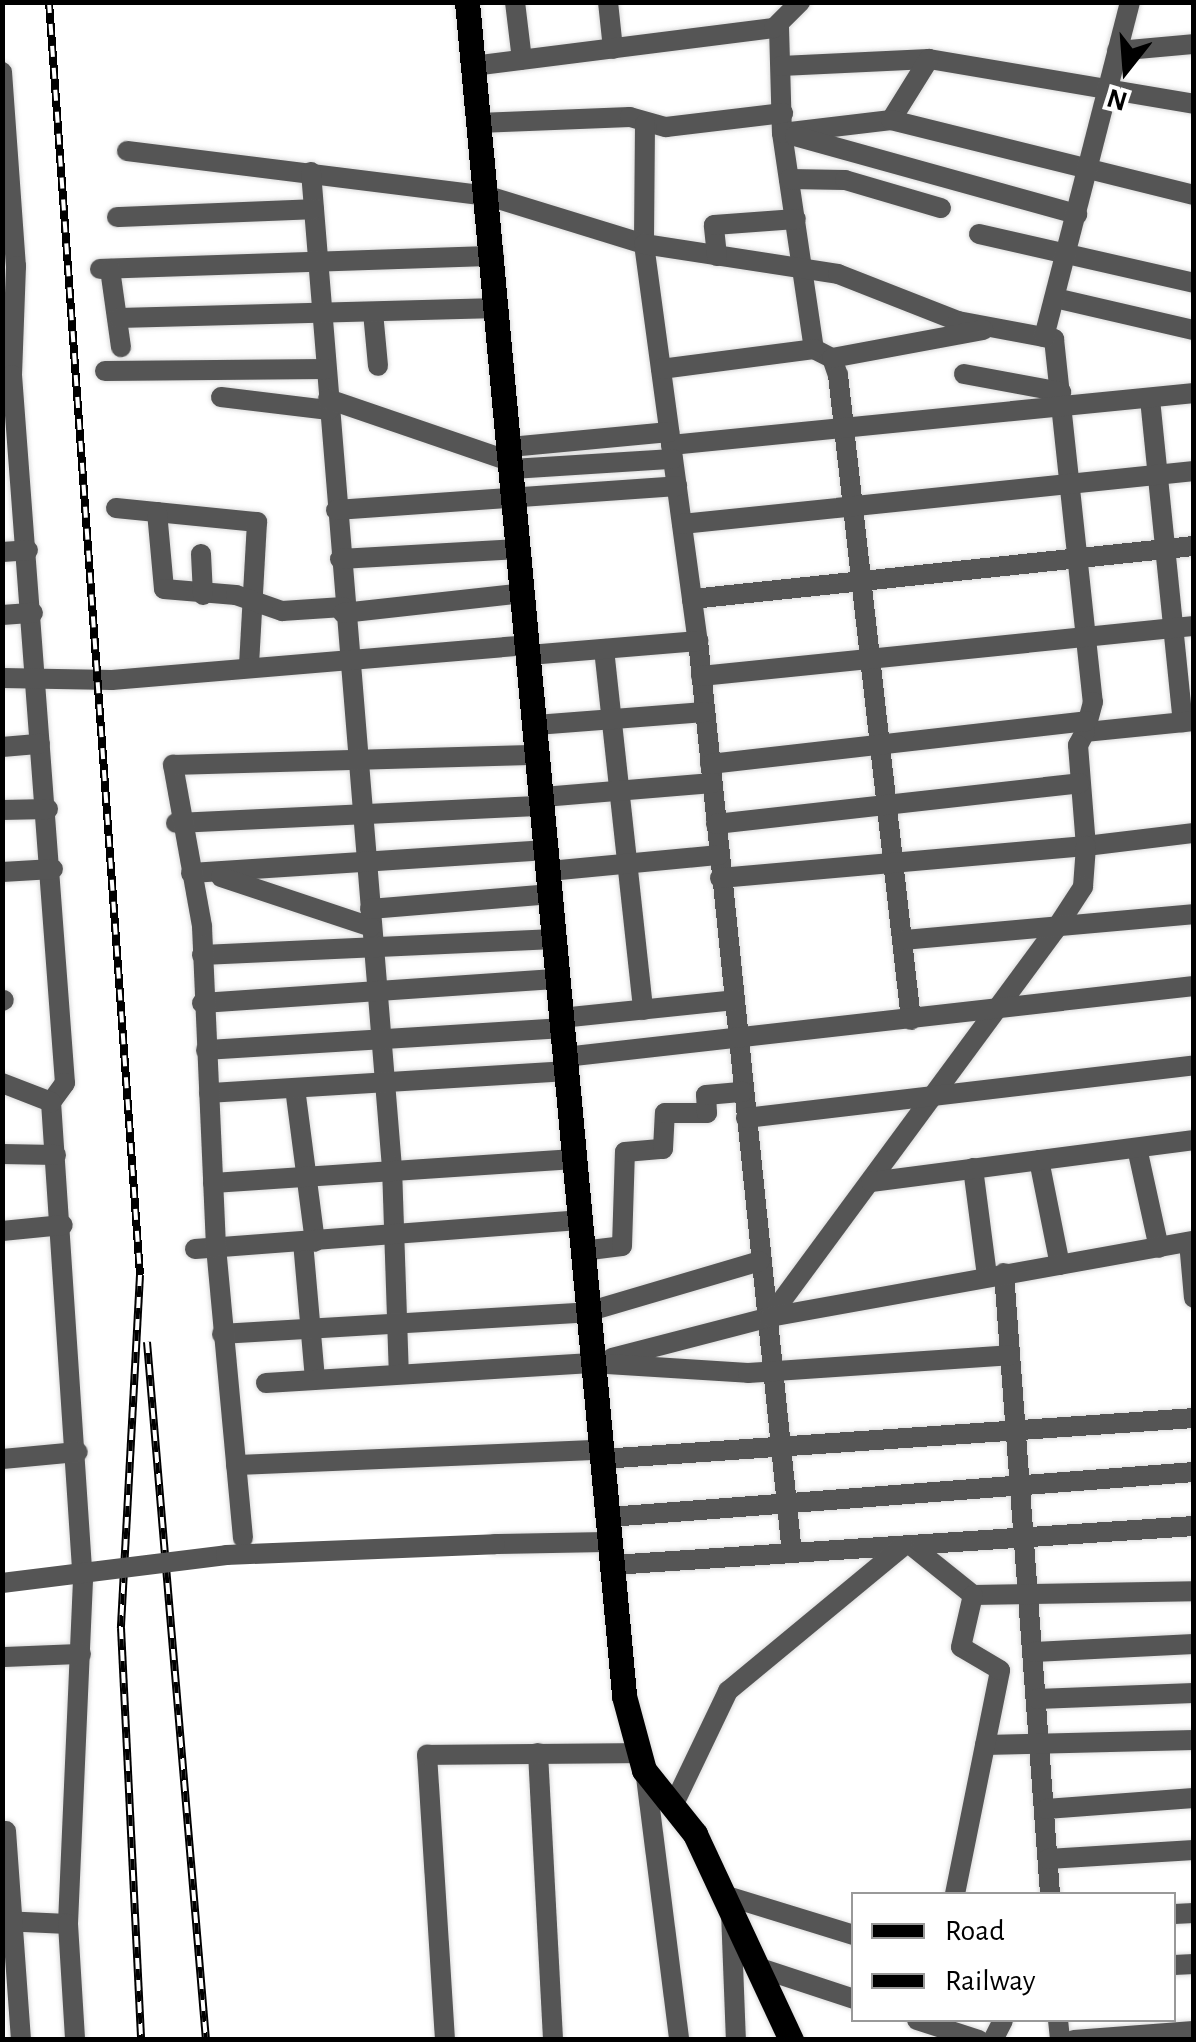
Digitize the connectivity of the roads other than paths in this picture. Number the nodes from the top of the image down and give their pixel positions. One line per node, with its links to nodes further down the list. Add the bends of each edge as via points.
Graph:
1 (467, 2): 12 (main road)
2 (515, 2): 11 (street)
3 (608, 2): 8 (street)
4 (800, 2): 6 (street)
5 (1130, 2): 9 (street)
6 (779, 27): 8 (street); 13 (street)
7 (1194, 44): 9 (street)
8 (612, 49): 11 (street)
9 (1117, 51): 15 (street)
10 (929, 59): 13 (street); 15 (street); 17 (street)
11 (522, 60): 12 (street)
12 (473, 66): 18 (main road)
13 (781, 66): 19 (street)
14 (2, 72): 21 (street)
15 (1104, 88): 16 (street); 25 (street)
16 (1194, 104)
17 (891, 120): 19 (street); 25 (street)
18 (478, 123): 20 (street); 29 (main road)
19 (783, 123): 20 (street); 23 (street); 26 (street)
20 (645, 124): 37 (street)
21 (5, 141): 35 (street)
22 (127, 151): 24 (street)
23 (854, 151): 27 (street); 32 (street)
24 (311, 172): 29 (street); 31 (street)
25 (1085, 173): 28 (street); 32 (street)
26 (789, 179): 27 (street); 34 (street)
27 (845, 180): 30 (street)
28 (1194, 195)
29 (488, 196): 37 (street); 38 (main road)
30 (942, 208)
31 (314, 210): 33 (street); 41 (street)
32 (1077, 214): 40 (street)
33 (117, 217)
34 (796, 219): 39 (street, via 714,225); 42 (street)
35 (8, 220): 44 (street)
36 (979, 234): 40 (street)
37 (644, 244): 39 (street); 57 (street)
38 (494, 256): 41 (street); 46 (main road)
39 (717, 256): 42 (street)
40 (1068, 257): 43 (street); 45 (street)
41 (318, 262): 48 (street); 49 (street, via 105,269)
42 (805, 270): 50 (street); 54 (street)
43 (1194, 283)
44 (6, 296): 59 (street)
45 (1055, 298): 51 (street); 52 (street)
46 (498, 308): 47 (street); 69 (main road)
47 (373, 312): 48 (street); 55 (street)
48 (322, 314): 49 (street); 56 (street)
49 (119, 318): 53 (street)
50 (992, 328): 52 (street); 54 (street)
51 (1194, 330)
52 (1044, 337): 63 (street, via 1054,339)
53 (121, 347)
54 (823, 353): 57 (street); 67 (street)
55 (378, 366)
56 (326, 369): 58 (street); 65 (street)
57 (661, 370): 68 (street)
58 (105, 371)
59 (7, 374): 66 (street)
60 (964, 374): 63 (street)
61 (1194, 393): 64 (street)
62 (221, 398): 65 (street)
63 (1063, 398): 64 (street); 67 (street); 72 (street)
64 (1150, 398): 71 (street)
65 (329, 404): 69 (street); 77 (street)
66 (10, 424): 83 (street)
67 (845, 428): 68 (street); 75 (street)
68 (671, 445): 69 (street); 73 (street)
69 (512, 459): 74 (main road)
70 (1194, 471): 71 (street)
71 (1158, 474): 72 (street); 82 (street)
72 (1070, 483): 75 (street); 86 (street)
73 (677, 486): 74 (street); 79 (street)
74 (515, 497): 77 (street); 81 (main road)
75 (855, 506): 79 (street); 88 (street)
76 (116, 508): 78 (street)
77 (336, 510): 87 (street)
78 (157, 512): 90 (street, via 157,580 178,595); 92 (street, via 257,522)
79 (682, 524): 91 (street)
80 (1194, 546): 82 (street)
81 (520, 549): 87 (street); 89 (main road)
82 (1165, 549): 86 (street); 96 (street)
83 (28, 550): 84 (street); 94 (street)
84 (2, 552)
85 (202, 554): 90 (street)
86 (1078, 558): 88 (street); 97 (street)
87 (340, 559): 93 (street)
88 (865, 581): 91 (street); 101 (street)
89 (523, 593): 93 (street); 100 (main road)
90 (203, 595): 92 (street)
91 (692, 599): 98 (street)
92 (250, 601): 93 (street, via 282,611); 103 (street)
93 (343, 610): 102 (street)
94 (33, 613): 95 (street); 104 (street)
95 (2, 615)
96 (1183, 628): 97 (street); 109 (street)
97 (1086, 637): 101 (street); 111 (street)
98 (698, 641): 99 (street); 105 (street)
99 (604, 649): 100 (street); 108 (street)
100 (529, 650): 102 (street); 110 (main road)
101 (873, 656): 105 (street); 113 (street)
102 (347, 660): 103 (street); 116 (street)
103 (248, 667): 104 (street, via 112,680)
104 (38, 676): 106 (street); 112 (street)
105 (701, 676): 107 (street)
106 (2, 678)
107 (705, 712): 108 (street); 117 (street)
108 (612, 718): 110 (street); 119 (street)
109 (1188, 721): 111 (street)
110 (536, 725): 115 (main road)
111 (1086, 726): 113 (street); 118 (street)
112 (40, 744): 114 (street); 122 (street)
113 (884, 744): 117 (street); 121 (street)
114 (2, 746)
115 (538, 755): 116 (street); 120 (main road)
116 (355, 763): 124 (street); 125 (street, via 173,765)
117 (711, 774): 119 (street); 126 (street)
118 (1080, 783): 121 (street); 128 (street)
119 (620, 794): 120 (street); 132 (street)
120 (543, 802): 124 (street); 135 (main road)
121 (891, 806): 126 (street); 130 (street)
122 (48, 809): 123 (street); 133 (street)
123 (2, 810)
124 (361, 816): 125 (street); 131 (street)
125 (176, 822): 136 (street)
126 (716, 824): 129 (street)
127 (1192, 835): 128 (street)
128 (1086, 846): 130 (street); 140 (street, via 1082,886)
129 (719, 855): 132 (street); 137 (street)
130 (895, 863): 137 (street); 142 (street)
131 (366, 866): 135 (street); 136 (street); 139 (street)
132 (628, 866): 135 (street); 150 (street)
133 (53, 870): 134 (street); 164 (street, via 66,1083)
134 (2, 872)
135 (549, 872): 139 (street); 141 (main road)
136 (200, 873): 139 (street); 143 (street)
137 (720, 878): 147 (street)
138 (1194, 914): 140 (street)
139 (371, 927): 141 (street); 143 (street); 146 (street)
140 (1055, 930): 142 (street); 149 (street)
141 (555, 939): 144 (main road)
142 (904, 940): 151 (street)
143 (202, 955): 148 (street)
144 (558, 979): 146 (street); 152 (main road)
145 (1194, 986): 149 (street)
146 (377, 993): 148 (street); 154 (street)
147 (734, 1000): 150 (street); 153 (street)
148 (202, 1003): 155 (street)
149 (998, 1009): 151 (street); 163 (street)
150 (643, 1010): 152 (street)
151 (911, 1020): 153 (street)
152 (562, 1022): 154 (street); 156 (main road)
153 (738, 1040): 156 (street); 161 (street)
154 (381, 1041): 155 (street); 159 (street)
155 (206, 1050): 162 (street)
156 (566, 1064): 159 (street); 170 (main road)
157 (1194, 1065): 163 (street)
158 (2, 1082): 164 (street)
159 (384, 1084): 160 (street); 172 (street)
160 (295, 1088): 162 (street); 174 (street)
161 (743, 1092): 165 (street); 185 (street, via 706,1095 707,1113 665,1113 662,1149 625,1152 622,1246)
162 (209, 1093): 176 (street)
163 (940, 1093): 165 (street); 175 (street)
164 (51, 1102): 169 (street)
165 (746, 1118): 186 (street)
166 (1194, 1140): 167 (street)
167 (1137, 1148): 171 (street); 184 (street)
168 (2, 1154): 169 (street)
169 (56, 1155): 178 (street)
170 (574, 1160): 172 (street); 177 (main road)
171 (1039, 1160): 173 (street); 187 (street)
172 (392, 1167): 174 (street); 180 (street)
173 (973, 1168): 175 (street); 188 (street)
174 (308, 1173): 176 (street); 181 (street)
175 (871, 1182): 191 (street)
176 (212, 1183): 183 (street)
177 (579, 1220): 180 (street); 185 (main road)
178 (63, 1225): 179 (street); 204 (street)
179 (2, 1231)
180 (394, 1239): 181 (street); 192 (street)
181 (309, 1242): 183 (street); 193 (street)
182 (1191, 1242): 184 (street); 189 (street)
183 (205, 1248): 194 (street)
184 (1159, 1248): 187 (street)
185 (582, 1251): 190 (main road)
186 (760, 1261): 190 (street); 191 (street)
187 (1060, 1265): 188 (street)
188 (996, 1275): 191 (street); 195 (street)
189 (1194, 1298)
190 (587, 1312): 192 (street); 196 (main road)
191 (770, 1317): 196 (street); 197 (street)
192 (398, 1325): 193 (street); 198 (street)
193 (312, 1328): 194 (street); 199 (street)
194 (222, 1334): 207 (street)
195 (1009, 1355): 197 (street); 202 (street)
196 (592, 1363): 197 (street); 198 (street); 205 (main road)
197 (773, 1369): 203 (street)
198 (399, 1374): 199 (street)
199 (315, 1379): 200 (street)
200 (266, 1383)
201 (1194, 1418): 202 (street)
202 (1015, 1429): 203 (street); 209 (street)
203 (781, 1444): 205 (street); 210 (street)
204 (78, 1452): 206 (street); 223 (street)
205 (602, 1454): 207 (street); 214 (main road)
206 (2, 1460)
207 (236, 1465): 212 (street)
208 (1194, 1472): 209 (street)
209 (1022, 1484): 210 (street); 213 (street)
210 (788, 1503): 214 (street); 216 (street)
211 (1194, 1526): 213 (street)
212 (244, 1538)
213 (1029, 1540): 215 (street); 220 (street)
214 (610, 1541): 216 (street); 217 (street, bridge, via 226,1555); 231 (main road)
215 (908, 1546): 216 (street); 219 (street); 233 (street, via 728,1691)
216 (792, 1554)
217 (2, 1584)
218 (1194, 1590): 220 (street)
219 (974, 1595): 220 (street); 228 (street, via 961,1647 1000,1670)
220 (1032, 1600): 222 (street)
221 (1194, 1644): 222 (street)
222 (1034, 1652): 226 (street)
223 (82, 1654): 224 (street); 242 (street)
224 (2, 1657)
225 (1194, 1693): 226 (street)
226 (1037, 1698): 229 (street)
227 (1194, 1740): 229 (street)
228 (985, 1745): 229 (street); 238 (street)
229 (1040, 1751): 234 (street)
230 (538, 1753): 231 (street); 250 (street, via 427,1755); 251 (street)
231 (642, 1761): 233 (main road); 252 (street)
232 (1194, 1798): 234 (street)
233 (672, 1808): 240 (main road)
234 (1046, 1809): 237 (street)
235 (6, 1832): 241 (street)
236 (1194, 1850): 237 (street)
237 (1048, 1858): 239 (street)
238 (955, 1892)
239 (1050, 1892)
240 (729, 1901): 243 (street); 244 (main road); 253 (street)
241 (7, 1922): 242 (street); 248 (street)
242 (68, 1924): 249 (street)
243 (851, 1934)
244 (762, 1969): 245 (street); 254 (main road)
245 (851, 1998)
246 (923, 2022): 255 (street)
247 (1194, 2030): 256 (street)
248 (22, 2040)
249 (75, 2040)
250 (445, 2040)
251 (554, 2040)
252 (679, 2040)
253 (736, 2040)
254 (791, 2040)
255 (979, 2040)
256 (1074, 2040)

